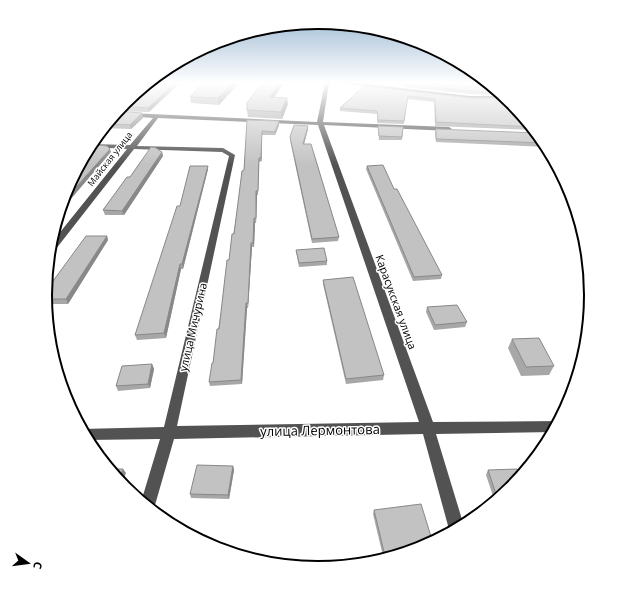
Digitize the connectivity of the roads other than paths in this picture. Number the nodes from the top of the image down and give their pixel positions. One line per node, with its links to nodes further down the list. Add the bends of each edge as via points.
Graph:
1 (322, 111): 4 (street, Карасукская улица)
2 (123, 114): 3 (street)
3 (157, 116): 4 (street); 7 (street, Майская улица)
4 (320, 123): 5 (street); 10 (street, Карасукская улица)
5 (460, 130)
6 (97, 146): 7 (street)
7 (132, 146): 8 (street, Майская улица); 11 (street, улица Мичурина, via 223,150 232,155)
8 (58, 241)
9 (550, 426): 10 (street, улица Лермонтова)
10 (428, 428): 11 (street, улица Лермонтова); 14 (street, Карасукская улица)
11 (168, 432): 12 (street, улица Лермонтова); 13 (street, улица Мичурина)
12 (90, 434)
13 (149, 501)
14 (455, 524)

